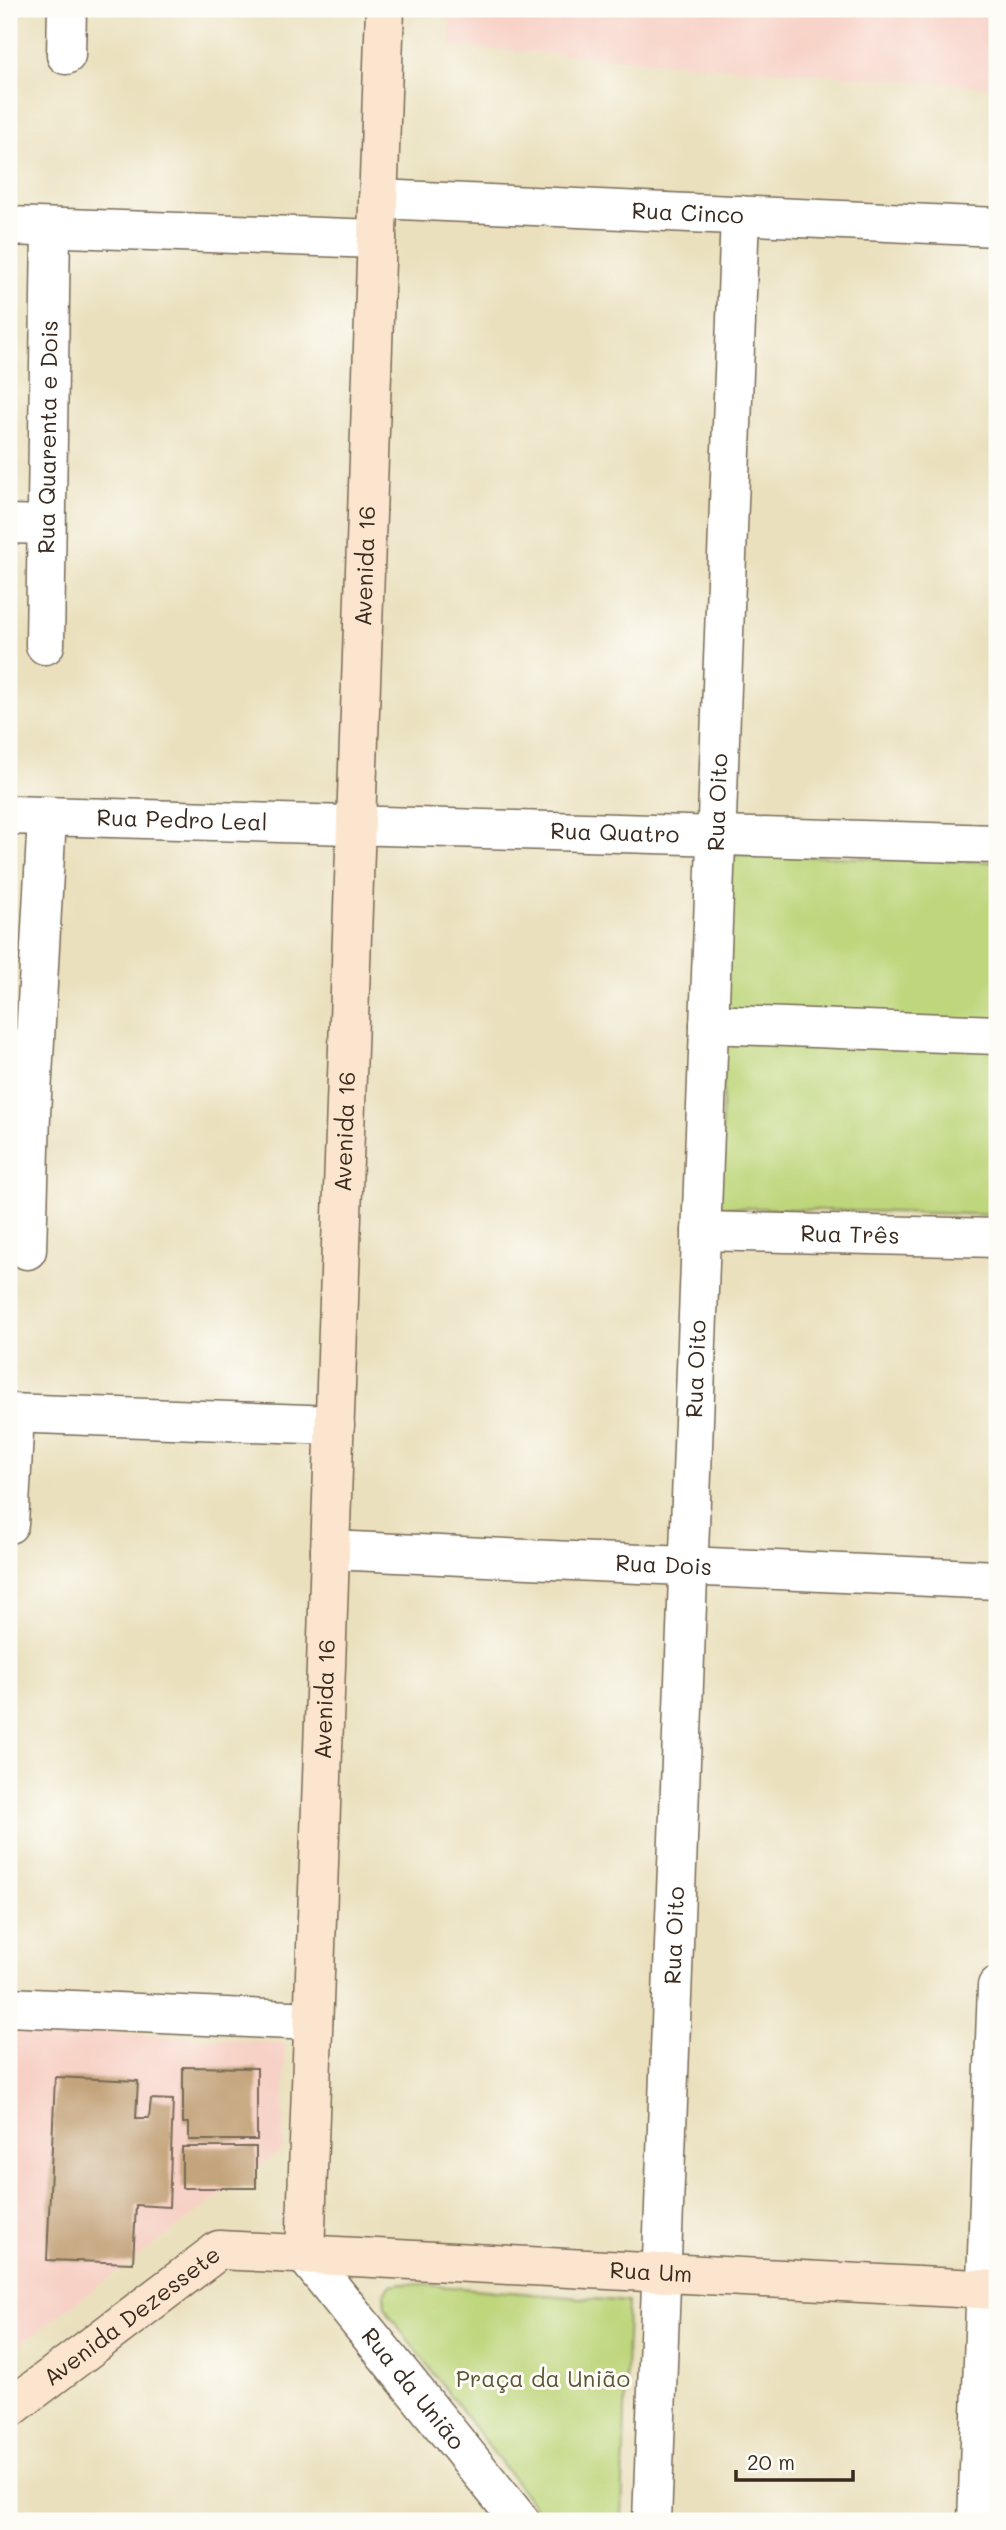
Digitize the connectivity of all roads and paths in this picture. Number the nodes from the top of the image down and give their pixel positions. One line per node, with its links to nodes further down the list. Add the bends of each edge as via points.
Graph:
1 (67, 9): 3 (street)
2 (385, 9): 4 (street, Avenida 16)
3 (66, 55)
4 (378, 199): 5 (street, Rua Cinco); 9 (street, Avenida 16)
5 (740, 215): 7 (street, Rua Cinco); 15 (street, Rua Oito)
6 (9, 226): 8 (street)
7 (997, 227)
8 (51, 228): 9 (street); 10 (street, Rua Quarenta e Dois)
9 (377, 239): 14 (street, Avenida 16)
10 (27, 524): 11 (street, Rua Quarenta e Dois)
11 (45, 645)
12 (9, 815): 13 (street, Rua Pedro Leal)
13 (47, 817): 14 (street, Rua Pedro Leal); 19 (street)
14 (356, 827): 15 (street, Rua Quatro); 24 (street, Avenida 16)
15 (716, 836): 16 (street, Rua Quatro); 17 (street, Rua Oito)
16 (997, 844)
17 (709, 1024): 18 (street); 20 (street, Rua Oito)
18 (997, 1035)
19 (20, 1114): 22 (street)
20 (701, 1231): 21 (street, Rua Três); 27 (street, Rua Oito)
21 (997, 1238)
22 (27, 1250)
23 (12, 1413): 24 (street); 25 (street)
24 (335, 1425): 26 (street, Avenida 16)
25 (9, 1524)
26 (330, 1550): 27 (street, Rua Dois); 31 (street, Avenida 16)
27 (688, 1566): 28 (street, Rua Dois); 33 (street, Rua Oito)
28 (997, 1580)
29 (997, 1986): 34 (street)
30 (9, 2007): 31 (street)
31 (313, 2021): 32 (street, Avenida 16)
32 (305, 2255): 33 (street, Rua Um); 35 (street, Avenida Dezessete, via 219,2250); 36 (street, Rua da União)
33 (661, 2272): 34 (street, Rua Um); 37 (street, Rua Oito)
34 (991, 2290): 38 (street)
35 (9, 2409)
36 (520, 2521)
37 (652, 2521)
38 (977, 2521)

